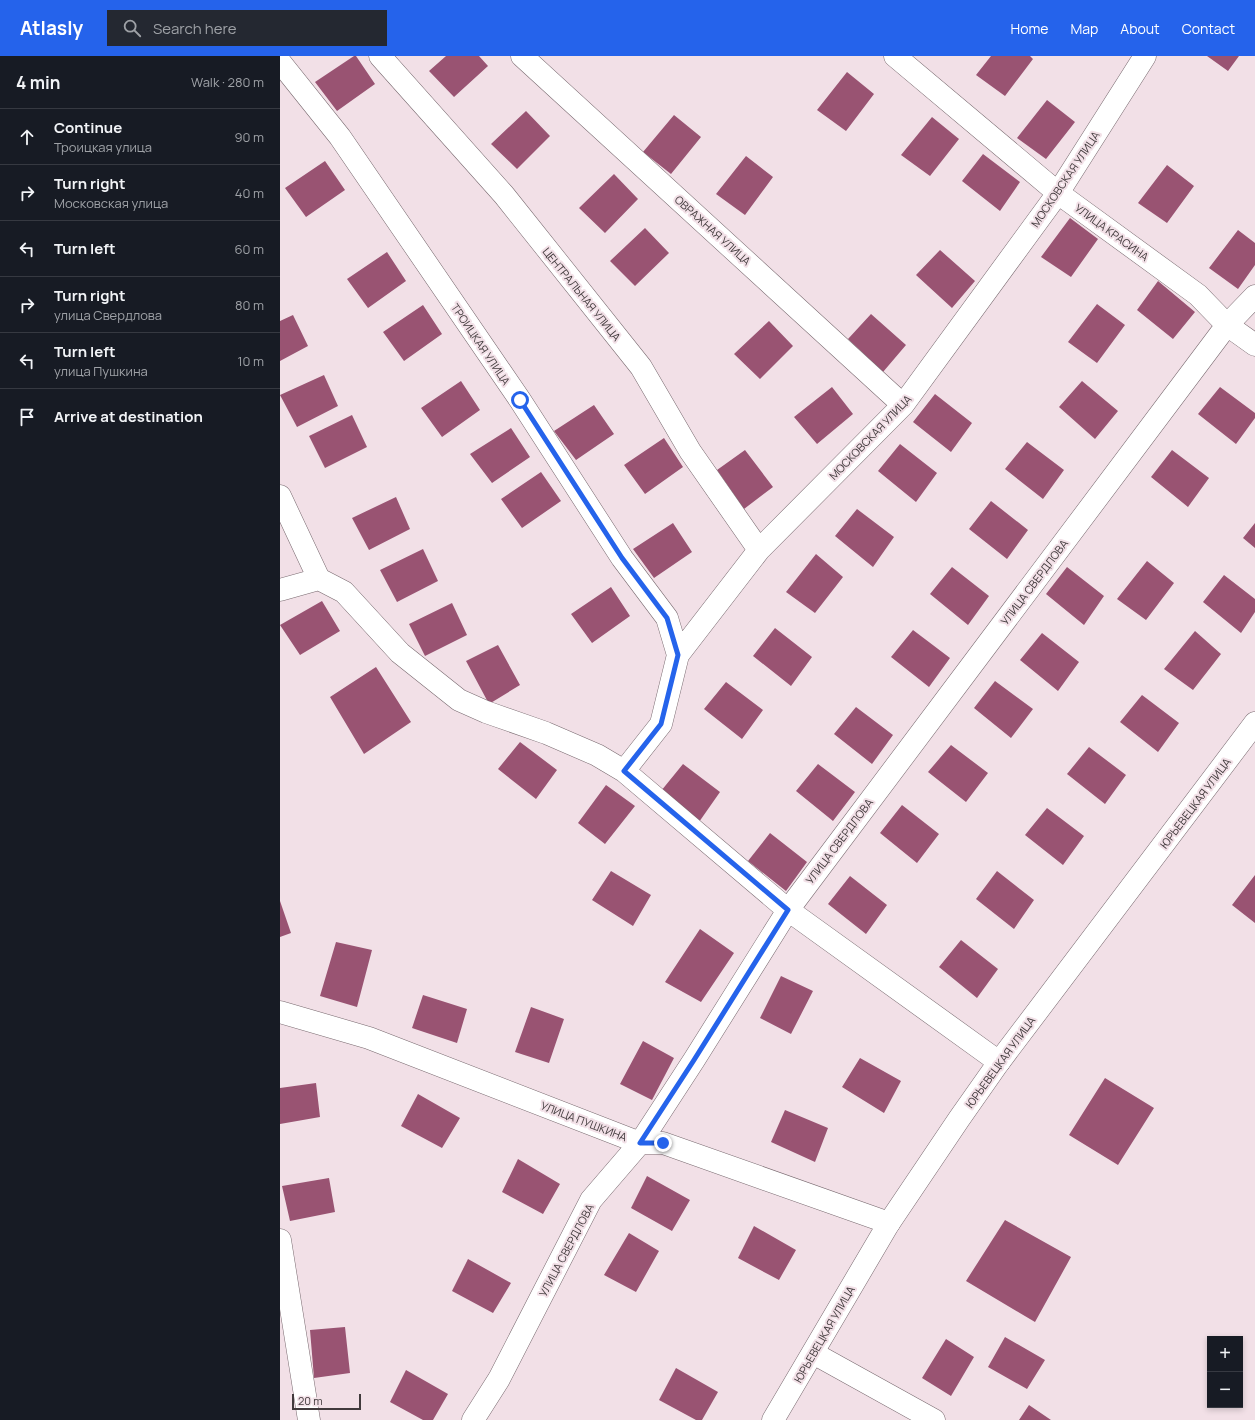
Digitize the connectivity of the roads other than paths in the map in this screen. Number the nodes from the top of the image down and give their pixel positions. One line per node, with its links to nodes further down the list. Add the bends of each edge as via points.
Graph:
1 (380, 56): 12 (street, ЦЕНТРАЛЬНАЯ УЛИЦА, via 504,195 641,367 690,452)
2 (522, 56): 10 (street, ОВРАЖНАЯ УЛИЦА)
3 (895, 56): 6 (street, УЛИЦА КРАСИНА)
4 (1145, 56): 6 (street, МОСКОВСКАЯ УЛИЦА)
5 (280, 62): 15 (street, ТРОИЦКАЯ УЛИЦА, via 340,137 520,400 622,558 667,618)
6 (1058, 193): 8 (street, УЛИЦА КРАСИНА, via 1198,295); 10 (street, МОСКОВСКАЯ УЛИЦА)
7 (1255, 296): 8 (street, УЛИЦА СВЕРДЛОВА)
8 (1227, 325): 9 (street, УЛИЦА КРАСИНА); 18 (street, УЛИЦА СВЕРДЛОВА)
9 (1255, 344)
10 (903, 405): 12 (street, МОСКОВСКАЯ УЛИЦА)
11 (280, 496): 13 (street)
12 (760, 550): 15 (street, МОСКОВСКАЯ УЛИЦА)
13 (318, 578): 14 (street); 17 (street, via 344,592 400,653 459,700 546,732 597,755)
14 (280, 590)
15 (678, 655): 17 (street, МОСКОВСКАЯ УЛИЦА, via 661,724)
16 (1255, 723): 20 (street, ЮРЬЕВЕЦКАЯ УЛИЦА)
17 (624, 771): 18 (street)
18 (788, 910): 20 (street); 21 (street, УЛИЦА СВЕРДЛОВА)
19 (280, 1012): 21 (street, УЛИЦА ПУШКИНА, via 369,1038)
20 (999, 1062): 22 (street, ЮРЬЕВЕЦКАЯ УЛИЦА)
21 (640, 1143): 22 (street, УЛИЦА ПУШКИНА, via 663,1143); 26 (street, УЛИЦА СВЕРДЛОВА, via 592,1200 499,1379)
22 (889, 1223): 24 (street, ЮРЬЕВЕЦКАЯ УЛИЦА)
23 (280, 1240): 25 (street)
24 (813, 1354): 27 (street, ЮРЬЕВЕЦКАЯ УЛИЦА); 28 (street)
25 (309, 1420)
26 (473, 1420)
27 (773, 1420)
28 (934, 1420)

